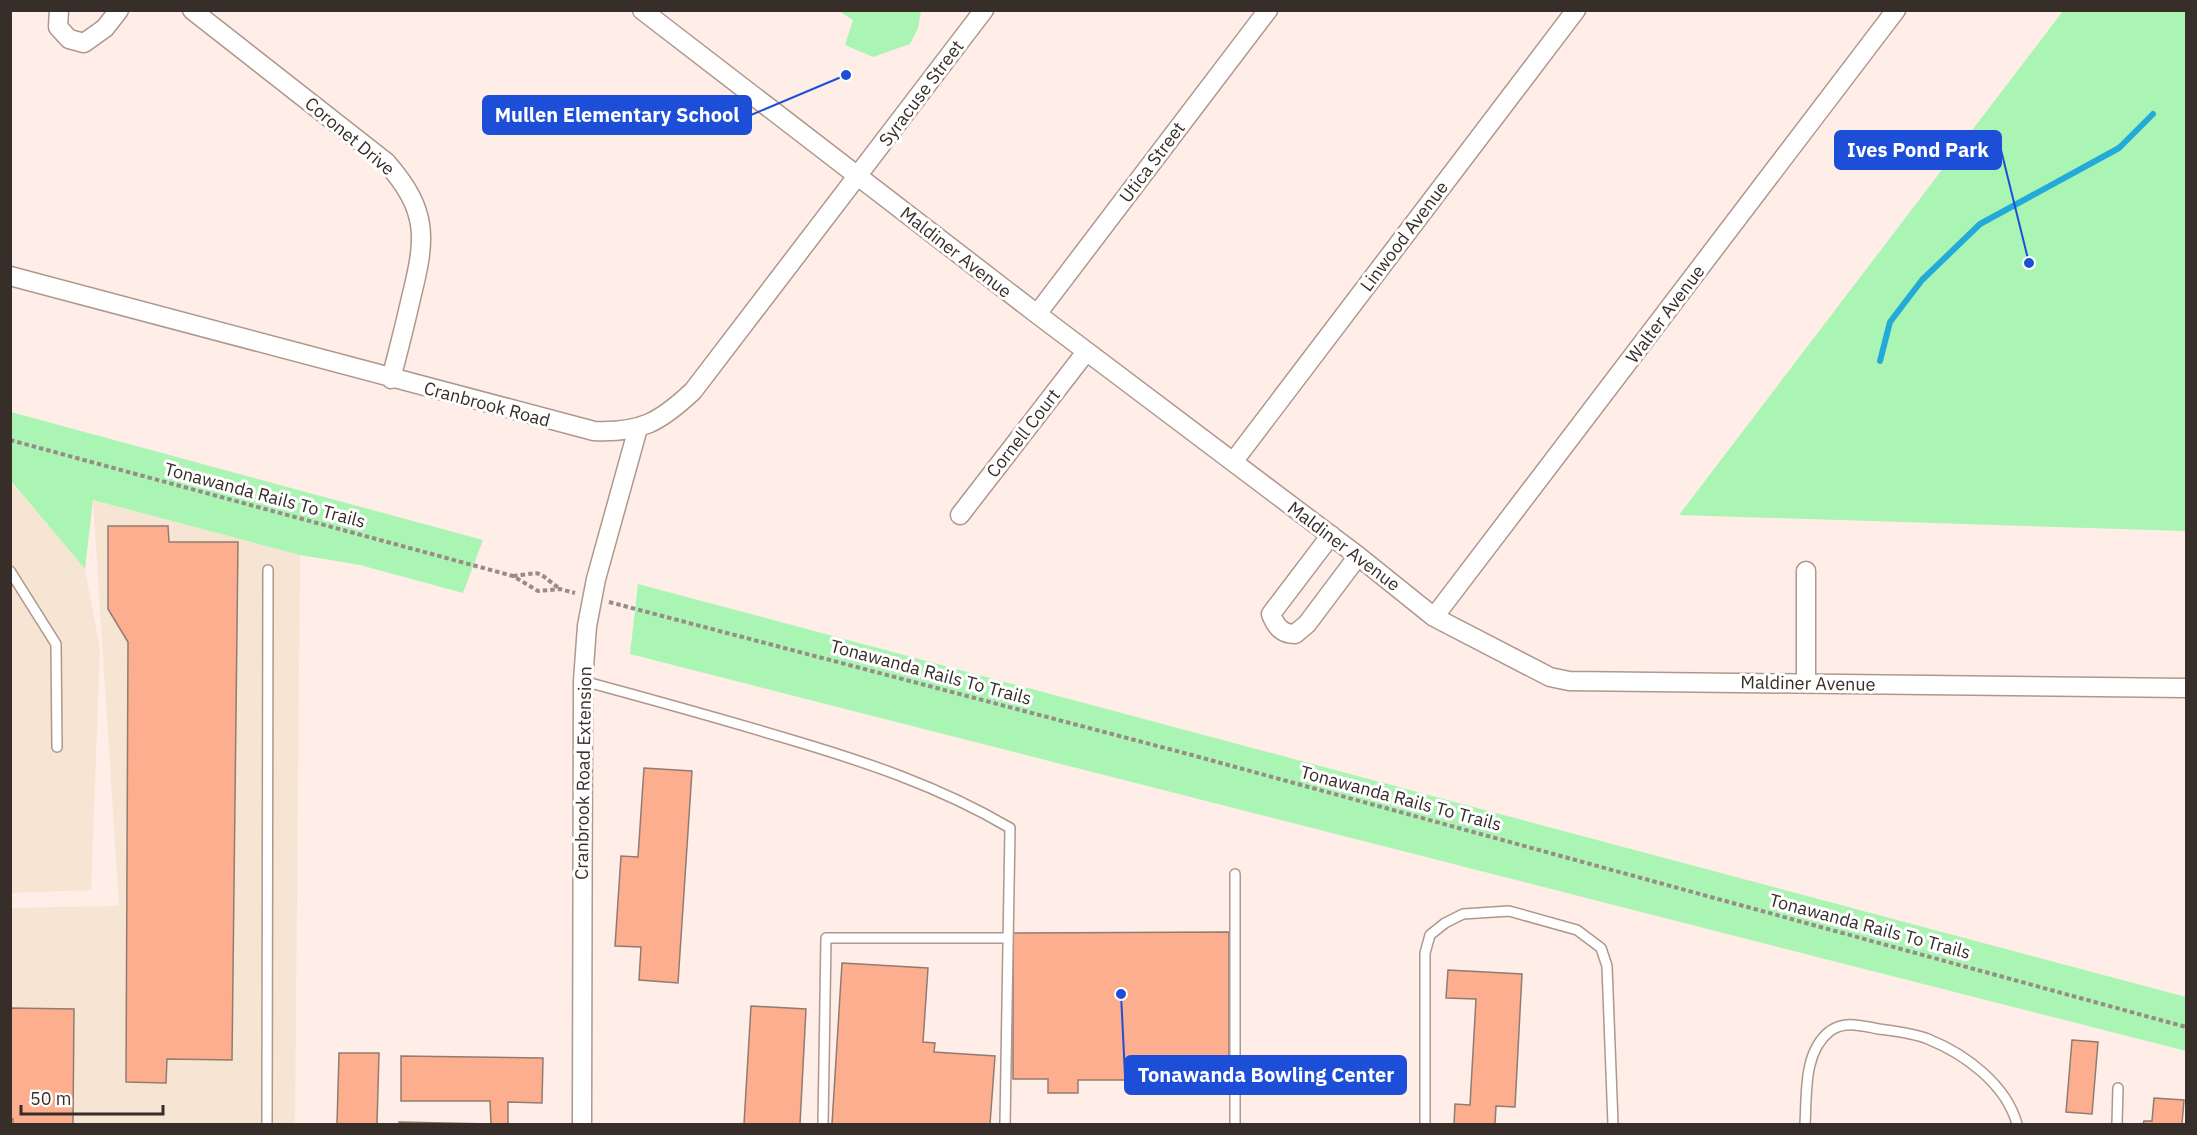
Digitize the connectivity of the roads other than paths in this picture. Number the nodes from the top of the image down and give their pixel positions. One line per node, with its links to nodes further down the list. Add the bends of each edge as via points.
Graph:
1 (59, 10): 2 (street, via 58,27 69,39 84,43 105,28)
2 (119, 10)
3 (192, 10): 13 (street, Coronet Drive, via 386,162 413,199 420,220 421,258)
4 (984, 10): 9 (street, Syracuse Street)
5 (1268, 10): 11 (street, Utica Street)
6 (1576, 10): 15 (street, Linwood Avenue)
7 (1896, 10): 22 (street, Walter Avenue)
8 (654, 14): 9 (street, Maldiner Avenue)
9 (857, 176): 11 (street, Maldiner Avenue); 14 (street, Cranbrook Road, via 693,391 674,409)
10 (10, 276): 13 (street, Cranbrook Road)
11 (1037, 314): 12 (street, Maldiner Avenue)
12 (1086, 352): 15 (street, Maldiner Avenue); 16 (street, Cornell Court)
13 (391, 379): 14 (street, Cranbrook Road, via 594,431)
14 (638, 428): 23 (street, Cranbrook Road Extension, via 596,579)
15 (1233, 462): 17 (street, Maldiner Avenue)
16 (960, 515)
17 (1331, 536): 18 (street, Maldiner Avenue); 18 (street, via 1271,614 1275,625 1286,634 1295,634 1306,624)
18 (1358, 556): 22 (street, Maldiner Avenue)
19 (10, 570): 26 (lane, via 56,644)
20 (267, 570): 30 (lane)
21 (1806, 571): 24 (street)
22 (1434, 617): 24 (street, Maldiner Avenue, via 1550,677 1569,681)
23 (583, 681): 28 (lane, via 848,756 923,783 1010,828); 31 (street, Cranbrook Road Extension)
24 (1806, 684): 25 (street, Maldiner Avenue)
25 (2187, 688)
26 (57, 747)
27 (1235, 874): 34 (lane)
28 (1008, 938): 32 (lane, via 826,938); 33 (lane)
29 (2118, 1088): 39 (lane)
30 (267, 1125)
31 (582, 1125)
32 (823, 1125)
33 (1005, 1125)
34 (1234, 1125)
35 (1425, 1125): 36 (lane, via 1425,953 1430,935 1463,914 1509,911 1577,930 1601,948 1607,966)
36 (1613, 1125)
37 (1805, 1125): 38 (lane, via 1807,1077 1816,1047 1831,1030 1847,1023 1926,1038 1959,1055 1992,1082 2007,1101)
38 (2017, 1125)
39 (2117, 1125)

